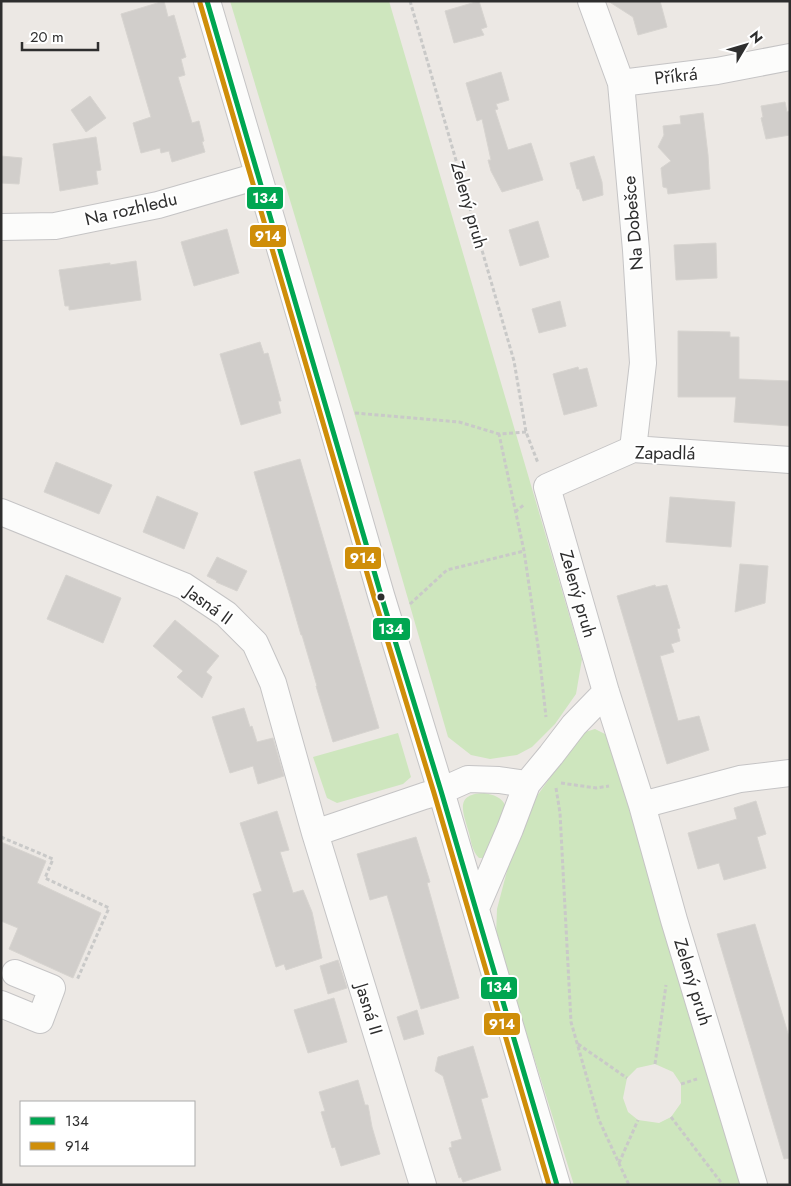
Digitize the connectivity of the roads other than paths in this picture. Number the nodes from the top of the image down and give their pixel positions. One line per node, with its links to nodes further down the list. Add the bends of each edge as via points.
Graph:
1 (207, 1): 5 (street)
2 (591, 1): 4 (street, Na Dobešce)
3 (790, 57): 4 (street, Příkrá, via 716,71)
4 (621, 83): 7 (street, Na Dobešce, via 643,363)
5 (258, 176): 6 (street, Na rozhledu, via 158,205 55,226); 14 (street)
6 (1, 227)
7 (633, 449): 8 (street, Zapadlá); 9 (street, Zapadlá)
8 (790, 460)
9 (547, 487): 11 (street, Zelený pruh)
10 (1, 512): 16 (street, Jasná II, via 184,586 232,620 254,643 273,683)
11 (606, 692): 13 (street, via 574,725); 15 (street, Zelený pruh)
12 (790, 773): 15 (street)
13 (527, 784): 14 (street, via 468,779); 17 (street)
14 (441, 791): 16 (street); 17 (street)
15 (638, 794): 22 (street, Zelený pruh)
16 (315, 833): 20 (street, Jasná II)
17 (476, 908): 21 (street)
18 (15, 973): 19 (street, via 52,988 40,1020)
19 (1, 1004)
20 (423, 1185)
21 (558, 1185)
22 (754, 1185)

